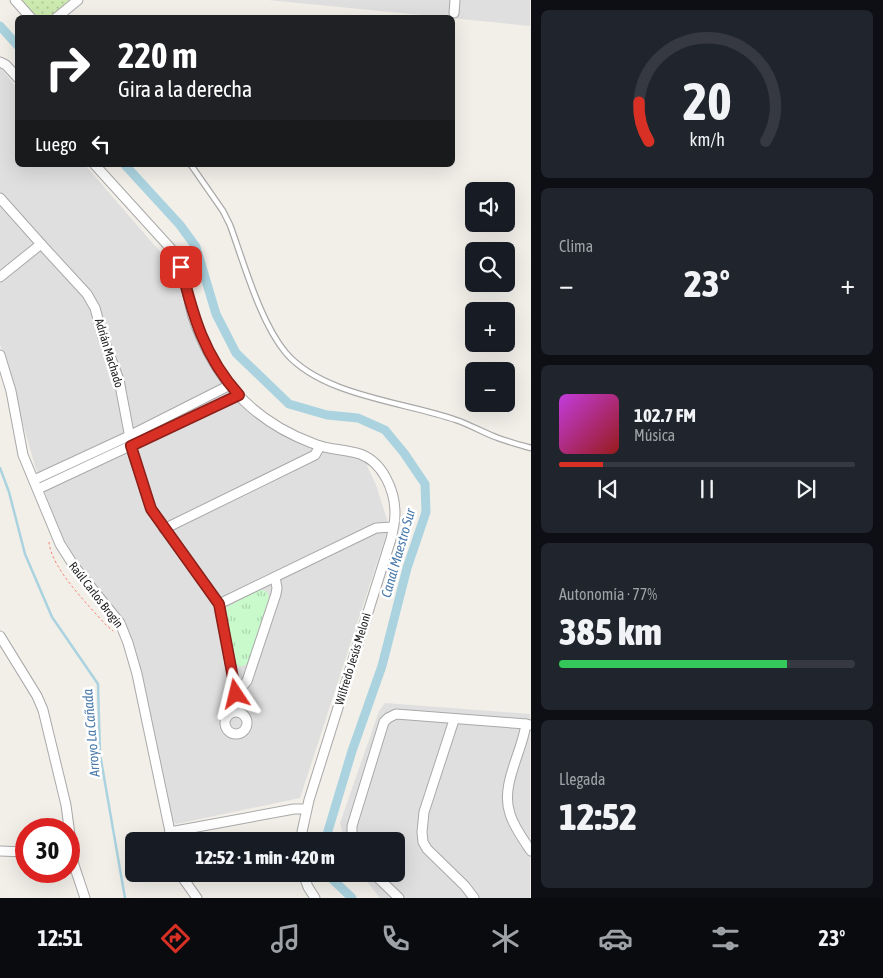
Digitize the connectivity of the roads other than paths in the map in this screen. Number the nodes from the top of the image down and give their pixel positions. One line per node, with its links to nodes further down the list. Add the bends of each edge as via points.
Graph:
1 (15, 0): 5 (street)
2 (78, 0): 6 (street)
3 (455, 0): 4 (street)
4 (454, 13)
5 (28, 15)
6 (60, 15)
7 (0, 62): 8 (street)
8 (15, 75)
9 (97, 167): 15 (street, Wilfredo Jesús Meloni, via 173,251 181,267 197,326 214,362)
10 (192, 167): 20 (lane, via 223,211 265,319 295,362 337,386 456,420 496,438)
11 (0, 198): 12 (street, Adrián Machado)
12 (41, 244): 13 (street); 17 (street, Adrián Machado, via 87,294 95,308 119,380)
13 (0, 277)
14 (0, 355): 21 (street, Raúl Carlos Brogin, via 24,455)
15 (230, 385): 16 (street, Wilfredo Jesús Meloni); 17 (street)
16 (239, 395): 18 (street); 19 (street, Wilfredo Jesús Meloni, via 274,425)
17 (129, 436): 18 (street, Adrián Machado); 21 (street)
18 (131, 446): 22 (street); 24 (street, Adrián Machado, via 151,509)
19 (320, 446): 23 (street, Wilfredo Jesús Meloni, via 362,455 374,463 388,480 395,515); 24 (street, via 315,455)
20 (530, 448)
21 (34, 480): 22 (street, Raúl Carlos Brogin)
22 (38, 489): 35 (street, Raúl Carlos Brogin, via 67,556 124,631 137,674)
23 (394, 527): 25 (street, via 376,528); 32 (street, Wilfredo Jesús Meloni)
24 (164, 529): 26 (street, Adrián Machado)
25 (276, 577): 26 (street); 28 (street, via 276,594 250,672 243,688)
26 (219, 604): 28 (street, Adrián Machado)
27 (0, 636): 33 (street, via 43,710)
28 (236, 694): 29 (street, Adrián Machado)
29 (237, 712)
30 (454, 720): 31 (street); 38 (street, via 396,714 384,722); 51 (street, via 424,812 423,842)
31 (528, 724): 39 (street, via 507,794 510,815)
32 (306, 809): 36 (street); 37 (street, Wilfredo Jesús Meloni)
33 (67, 818)
34 (530, 831): 39 (street)
35 (170, 832)
36 (193, 832)
37 (302, 832)
38 (352, 832)
39 (521, 836): 41 (street)
40 (0, 851): 42 (street)
41 (530, 851)
42 (15, 852)
43 (186, 882): 48 (street)
44 (306, 882): 49 (street)
45 (382, 882): 50 (street)
46 (80, 883): 47 (street)
47 (85, 898)
48 (197, 898)
49 (315, 898)
50 (399, 898)
51 (474, 898)

